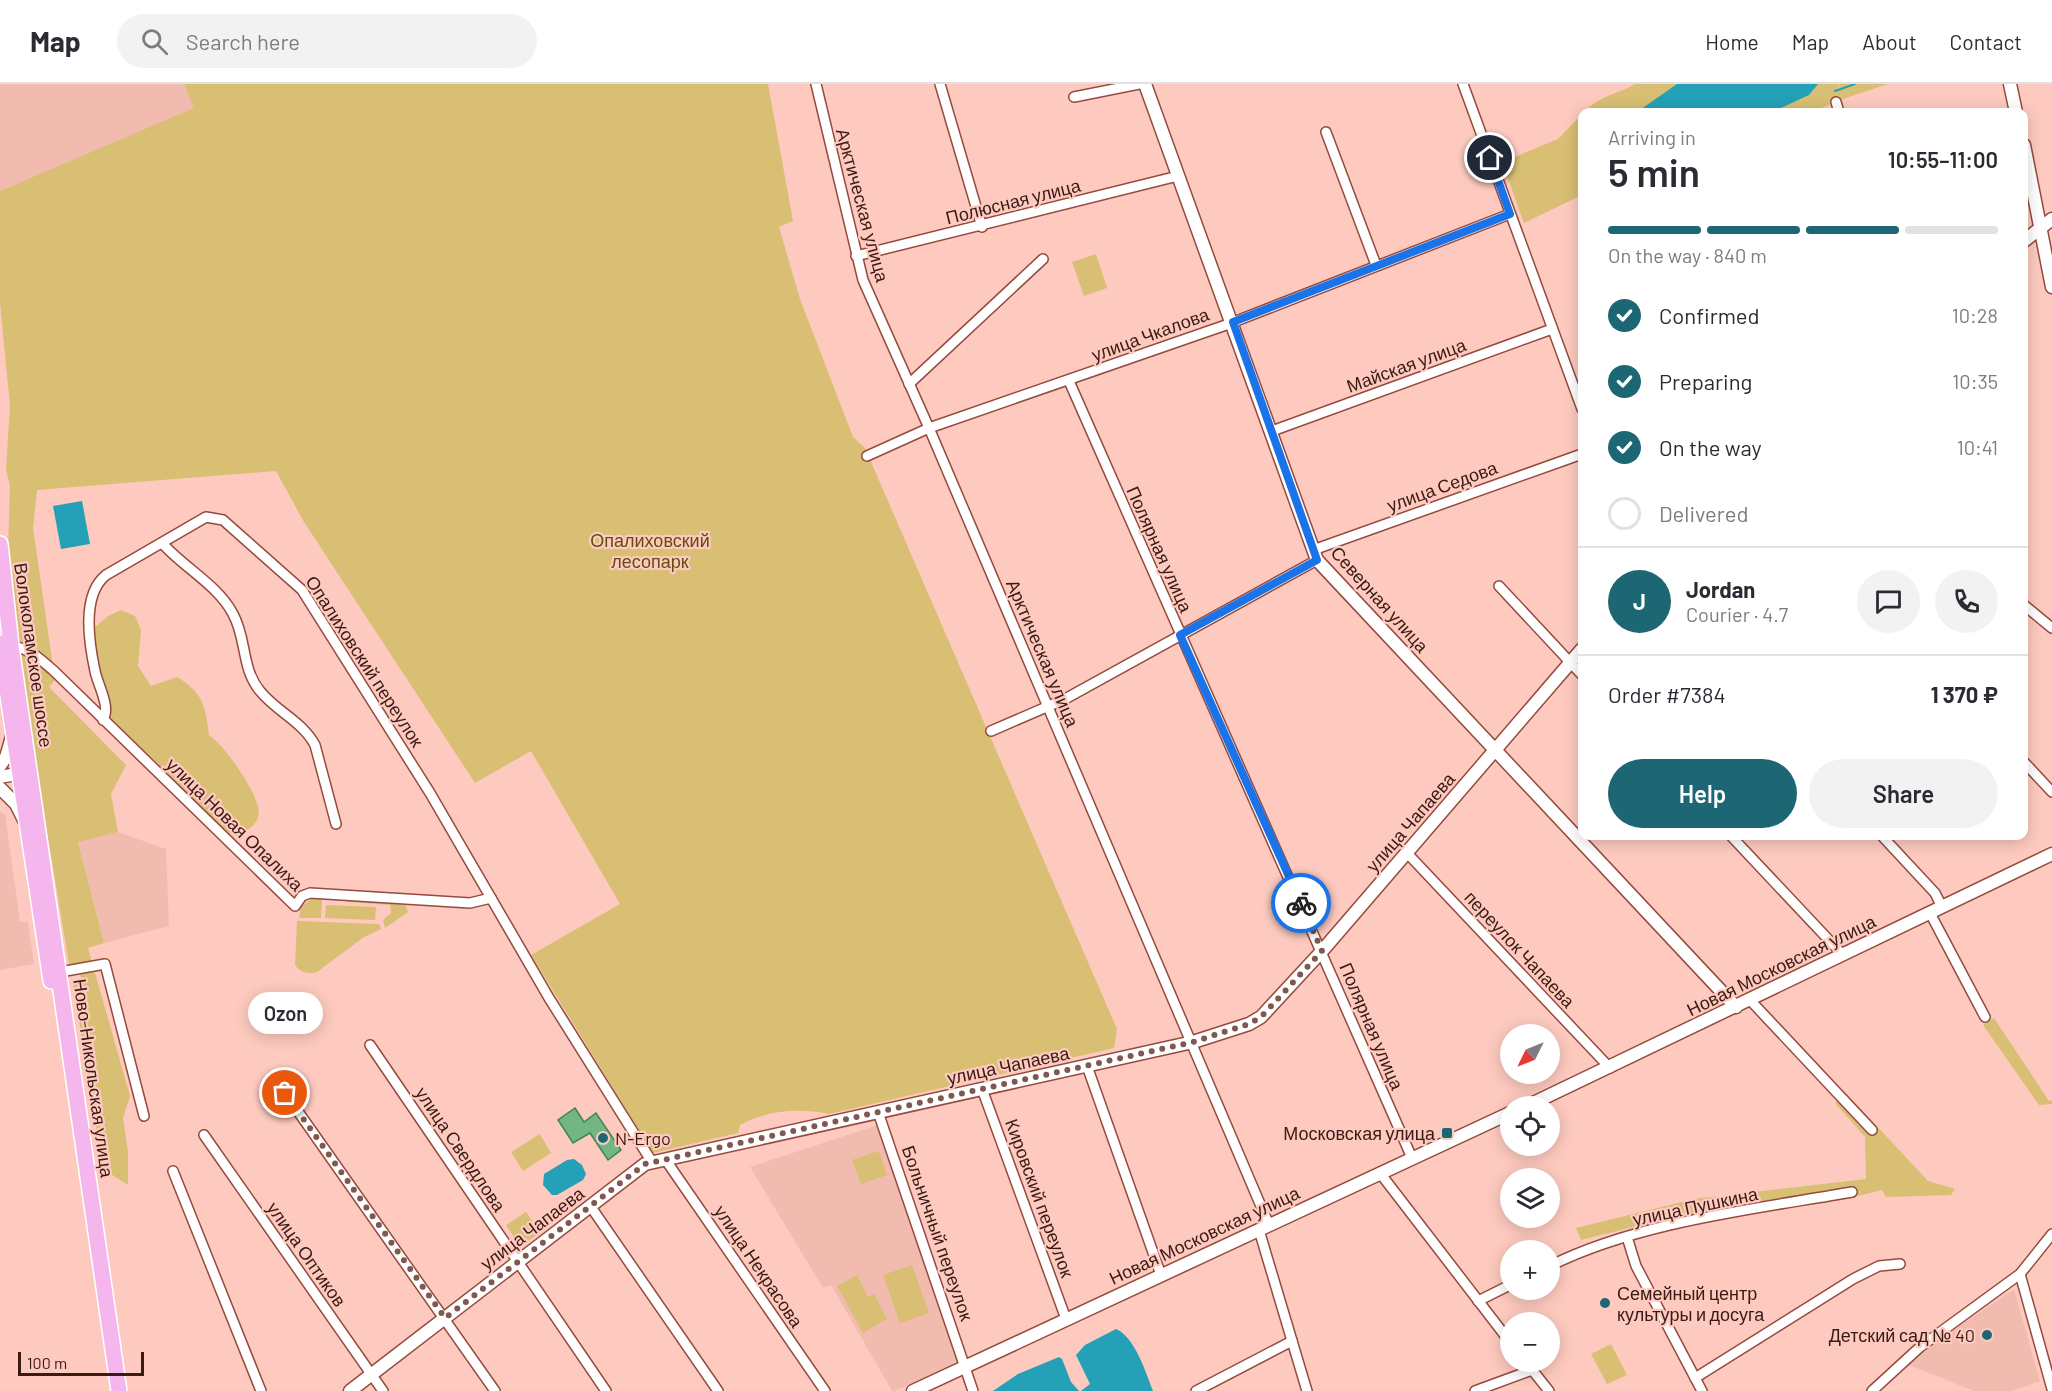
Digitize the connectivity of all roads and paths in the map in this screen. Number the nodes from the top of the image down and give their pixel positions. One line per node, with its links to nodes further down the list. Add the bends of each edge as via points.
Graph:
1 (816, 84): 19 (street, Арктическая улица)
2 (940, 84): 16 (street)
3 (1139, 84): 7 (street)
4 (1145, 84): 13 (street, Северная улица)
5 (1463, 84): 14 (street)
6 (2010, 84): 10 (street)
7 (1074, 98)
8 (1836, 102): 9 (street)
9 (1838, 108)
10 (2015, 108)
11 (1326, 132): 21 (street)
12 (2028, 163): 17 (street)
13 (1178, 176): 16 (street, Полюсная улица); 23 (street, Северная улица)
14 (1510, 214): 21 (street, улица Чкалова); 24 (street)
15 (2052, 219): 17 (street)
16 (982, 227): 19 (street, Полюсная улица)
17 (2042, 228): 18 (street); 22 (street)
18 (2028, 238)
19 (856, 256): 26 (street, Арктическая улица)
20 (1043, 259): 26 (street)
21 (1376, 265): 23 (street, улица Чкалова)
22 (2052, 287)
23 (1233, 322): 25 (street, улица Чкалова); 29 (street, Северная улица)
24 (1552, 329): 27 (street); 29 (street, Майская улица)
25 (1069, 381): 28 (street, улица Чкалова); 38 (street, Полярная улица)
26 (909, 384): 28 (street, Арктическая улица)
27 (1578, 398)
28 (929, 428): 30 (street, улица Чкалова); 43 (street, Арктическая улица)
29 (1272, 431): 34 (street, Северная улица)
30 (867, 456)
31 (1578, 456): 34 (street, улица Седова)
32 (162, 543): 44 (street, Опалиховский переулок, via 106,575 94,587 91,646 106,707); 55 (street, via 221,598 238,624 249,675 268,700 310,735); 62 (street, Опалиховский переулок, via 206,517 215,517 296,582 430,793)
33 (0, 544): 39 (main road, Волоколамское шоссе)
34 (1315, 555): 38 (street, улица Седова); 47 (street, Северная улица)
35 (1499, 586): 41 (street)
36 (2028, 608): 37 (street)
37 (2052, 628)
38 (1180, 635): 43 (street, улица Седова); 64 (street, Полярная улица)
39 (6, 645): 44 (street, улица Новая Опалиха, via 33,653); 46 (main road, Волоколамское шоссе); 50 (main road, Волоколамское шоссе)
40 (1578, 654): 41 (street, улица Чапаева)
41 (1571, 663): 42 (street); 47 (street, улица Чапаева)
42 (1578, 671)
43 (1048, 706): 45 (street, улица Седова); 70 (street, Арктическая улица)
44 (103, 720): 62 (street, улица Новая Опалиха, via 295,906 310,893 470,903)
45 (992, 731)
46 (13, 732): 48 (street); 50 (main road, Волоколамское шоссе)
47 (1496, 751): 56 (street, Северная улица); 60 (street, улица Чапаева)
48 (0, 766)
49 (2028, 766): 53 (street)
50 (25, 772): 51 (street); 54 (main road, Ново-Никольская улица); 66 (main road, Ново-Никольская улица)
51 (0, 777)
52 (0, 788): 54 (street, via 16,804)
53 (2052, 792)
54 (26, 824): 109 (main road, Ново-Никольская улица)
55 (336, 824)
56 (1578, 838)
57 (1579, 840): 68 (street, Северная улица)
58 (1735, 840): 65 (street)
59 (1886, 840): 63 (street, via 1935,893)
60 (1407, 852): 64 (street, улица Чапаева); 73 (street, переулок Чапаева)
61 (2052, 854): 63 (street, Новая Московская улица)
62 (491, 898): 84 (street)
63 (1936, 910): 65 (street, Новая Московская улица); 69 (street)
64 (1322, 951): 70 (street, улица Чапаева, via 1261,1017); 82 (street, Полярная улица)
65 (1843, 955): 67 (street, Новая Московская улица)
66 (60, 972): 78 (street, via 105,964); 110 (main road, Ново-Никольская улица)
67 (1750, 1000): 68 (street, Новая Московская улица); 80 (street)
68 (1736, 1007): 73 (street, Новая Московская улица)
69 (1986, 1017)
70 (1193, 1042): 72 (street, улица Чапаева); 89 (street, Арктическая улица)
71 (370, 1045): 93 (street, улица Свердлова)
72 (1088, 1066): 74 (street, улица Чапаева); 96 (street)
73 (1610, 1068): 76 (street, Новая Московская улица)
74 (982, 1089): 77 (street, улица Чапаева); 100 (street, Кировский переулок)
75 (285, 1093): 99 (street)
76 (1549, 1096)
77 (878, 1112): 83 (street, улица Чапаева); 103 (street, Больничный переулок)
78 (144, 1116)
79 (1500, 1118): 82 (street, Новая Московская улица)
80 (1872, 1130)
81 (204, 1135): 106 (street, улица Оптиков)
82 (1412, 1158): 86 (street, Новая Московская улица)
83 (665, 1159): 84 (street, улица Чапаева); 117 (street, улица Некрасова)
84 (652, 1162): 88 (street, улица Чапаева)
85 (173, 1171): 111 (street)
86 (1380, 1173): 89 (street, Новая Московская улица); 98 (street)
87 (1852, 1192): 91 (street, улица Пушкина, via 1721,1215)
88 (591, 1207): 93 (street, улица Чапаева); 116 (street)
89 (1264, 1228): 96 (street, Новая Московская улица); 102 (street, Арктическая улица)
90 (2052, 1234): 95 (street)
91 (1627, 1237): 92 (street, улица Пушкина); 107 (street, via 1636,1266)
92 (1560, 1261)
93 (518, 1262): 99 (street, улица Чапаева); 115 (street, улица Свердлова)
94 (1900, 1264): 107 (street, via 1879,1266 1853,1279)
95 (2020, 1274): 108 (street); 125 (street, via 1920,1347)
96 (1161, 1275): 100 (street, Новая Московская улица)
97 (1500, 1290): 98 (street)
98 (1478, 1301): 101 (street)
99 (445, 1318): 106 (street, улица Чапаева); 114 (street)
100 (1066, 1319): 103 (street, Новая Московская улица)
101 (1500, 1329)
102 (1292, 1341): 120 (street); 121 (street, Арктическая улица)
103 (966, 1365): 118 (street, Новая Московская улица); 119 (street, Больничный переулок)
104 (1516, 1372): 122 (street)
105 (1534, 1372): 123 (street)
106 (371, 1375): 112 (street, улица Чапаева); 113 (street, улица Оптиков)
107 (1695, 1378): 124 (street)
108 (2052, 1389)
109 (110, 1391)
110 (119, 1391)
111 (261, 1391)
112 (350, 1391)
113 (382, 1391)
114 (495, 1391)
115 (606, 1391)
116 (718, 1391)
117 (825, 1391)
118 (913, 1391)
119 (974, 1391)
120 (1196, 1391)
121 (1307, 1391)
122 (1475, 1391)
123 (1549, 1391)
124 (1702, 1391)
125 (1872, 1391)

